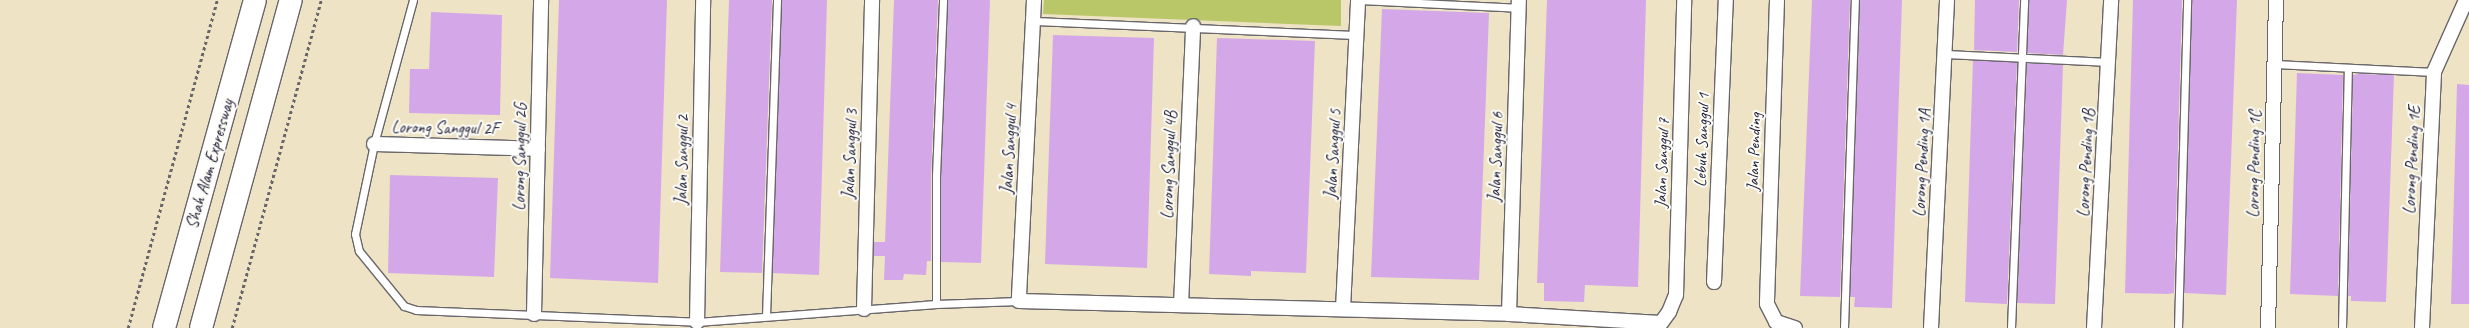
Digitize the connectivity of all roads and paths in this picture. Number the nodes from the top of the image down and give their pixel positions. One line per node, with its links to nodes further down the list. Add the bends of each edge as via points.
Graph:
1 (217, 0): 45 (path)
2 (255, 0): 46 (highway, Shah Alam Expressway)
3 (291, 0): 47 (highway, Shah Alam Expressway)
4 (321, 0): 48 (path)
5 (413, 0): 33 (lane)
6 (541, 0): 34 (street, Lorong Sanggul 2G)
7 (703, 0): 44 (street, Jalan Sanggul 2)
8 (778, 0): 43 (lane)
9 (872, 0): 39 (street, Jalan Sanggul 3)
10 (943, 0): 37 (lane, via 936,183)
11 (1034, 0): 24 (street, Jalan Sanggul 4)
12 (1358, 0): 23 (lane); 26 (street, Jalan Sanggul 5)
13 (1684, 0): 42 (street, Jalan Sanggul 7, via 1676,294 1669,312 1661,323)
14 (1726, 0): 35 (street, Lebuh Sanggul 1)
15 (1777, 0): 49 (street, Jalan Pending, via 1767,304 1776,322)
16 (1854, 0): 50 (lane)
17 (1948, 0): 27 (street, Lorong Pending 1A)
18 (2024, 0): 28 (lane)
19 (2111, 0): 29 (street, Lorong Pending 1B)
20 (2187, 0): 54 (lane)
21 (2276, 0): 30 (street, Lorong Pending 1C)
22 (2466, 0): 32 (street, Lorong Pending 1E)
23 (1519, 4): 42 (street, Jalan Sanggul 6)
24 (1033, 20): 25 (lane); 36 (street, Jalan Sanggul 4)
25 (1193, 26): 26 (lane); 38 (street, Lorong Sanggul 4B)
26 (1357, 35): 40 (street, Jalan Sanggul 5)
27 (1946, 54): 28 (lane); 51 (street, Lorong Pending 1A)
28 (2022, 58): 29 (lane); 52 (lane)
29 (2109, 62): 53 (street, Lorong Pending 1B)
30 (2275, 64): 31 (lane); 55 (street, Lorong Pending 1C)
31 (2348, 68): 32 (lane); 56 (lane)
32 (2434, 72): 57 (street, Lorong Pending 1E)
33 (374, 144): 34 (street, Lorong Sanggul 2F); 41 (lane, via 355,234 359,251 396,299 416,310)
34 (538, 149): 41 (street, Lorong Sanggul 2G)
35 (1714, 282)
36 (1019, 301): 37 (lane); 38 (street)
37 (936, 304): 39 (lane)
38 (1181, 305): 40 (street)
39 (864, 309): 43 (lane)
40 (1343, 309): 42 (street)
41 (534, 314): 44 (lane)
42 (1509, 314)
43 (766, 316): 44 (lane)
44 (697, 322)
45 (128, 328)
46 (164, 328)
47 (202, 328)
48 (232, 328)
49 (1795, 328)
50 (1844, 328)
51 (1931, 328)
52 (2011, 328)
53 (2094, 328)
54 (2178, 328)
55 (2268, 328)
56 (2342, 328)
57 (2422, 328)

